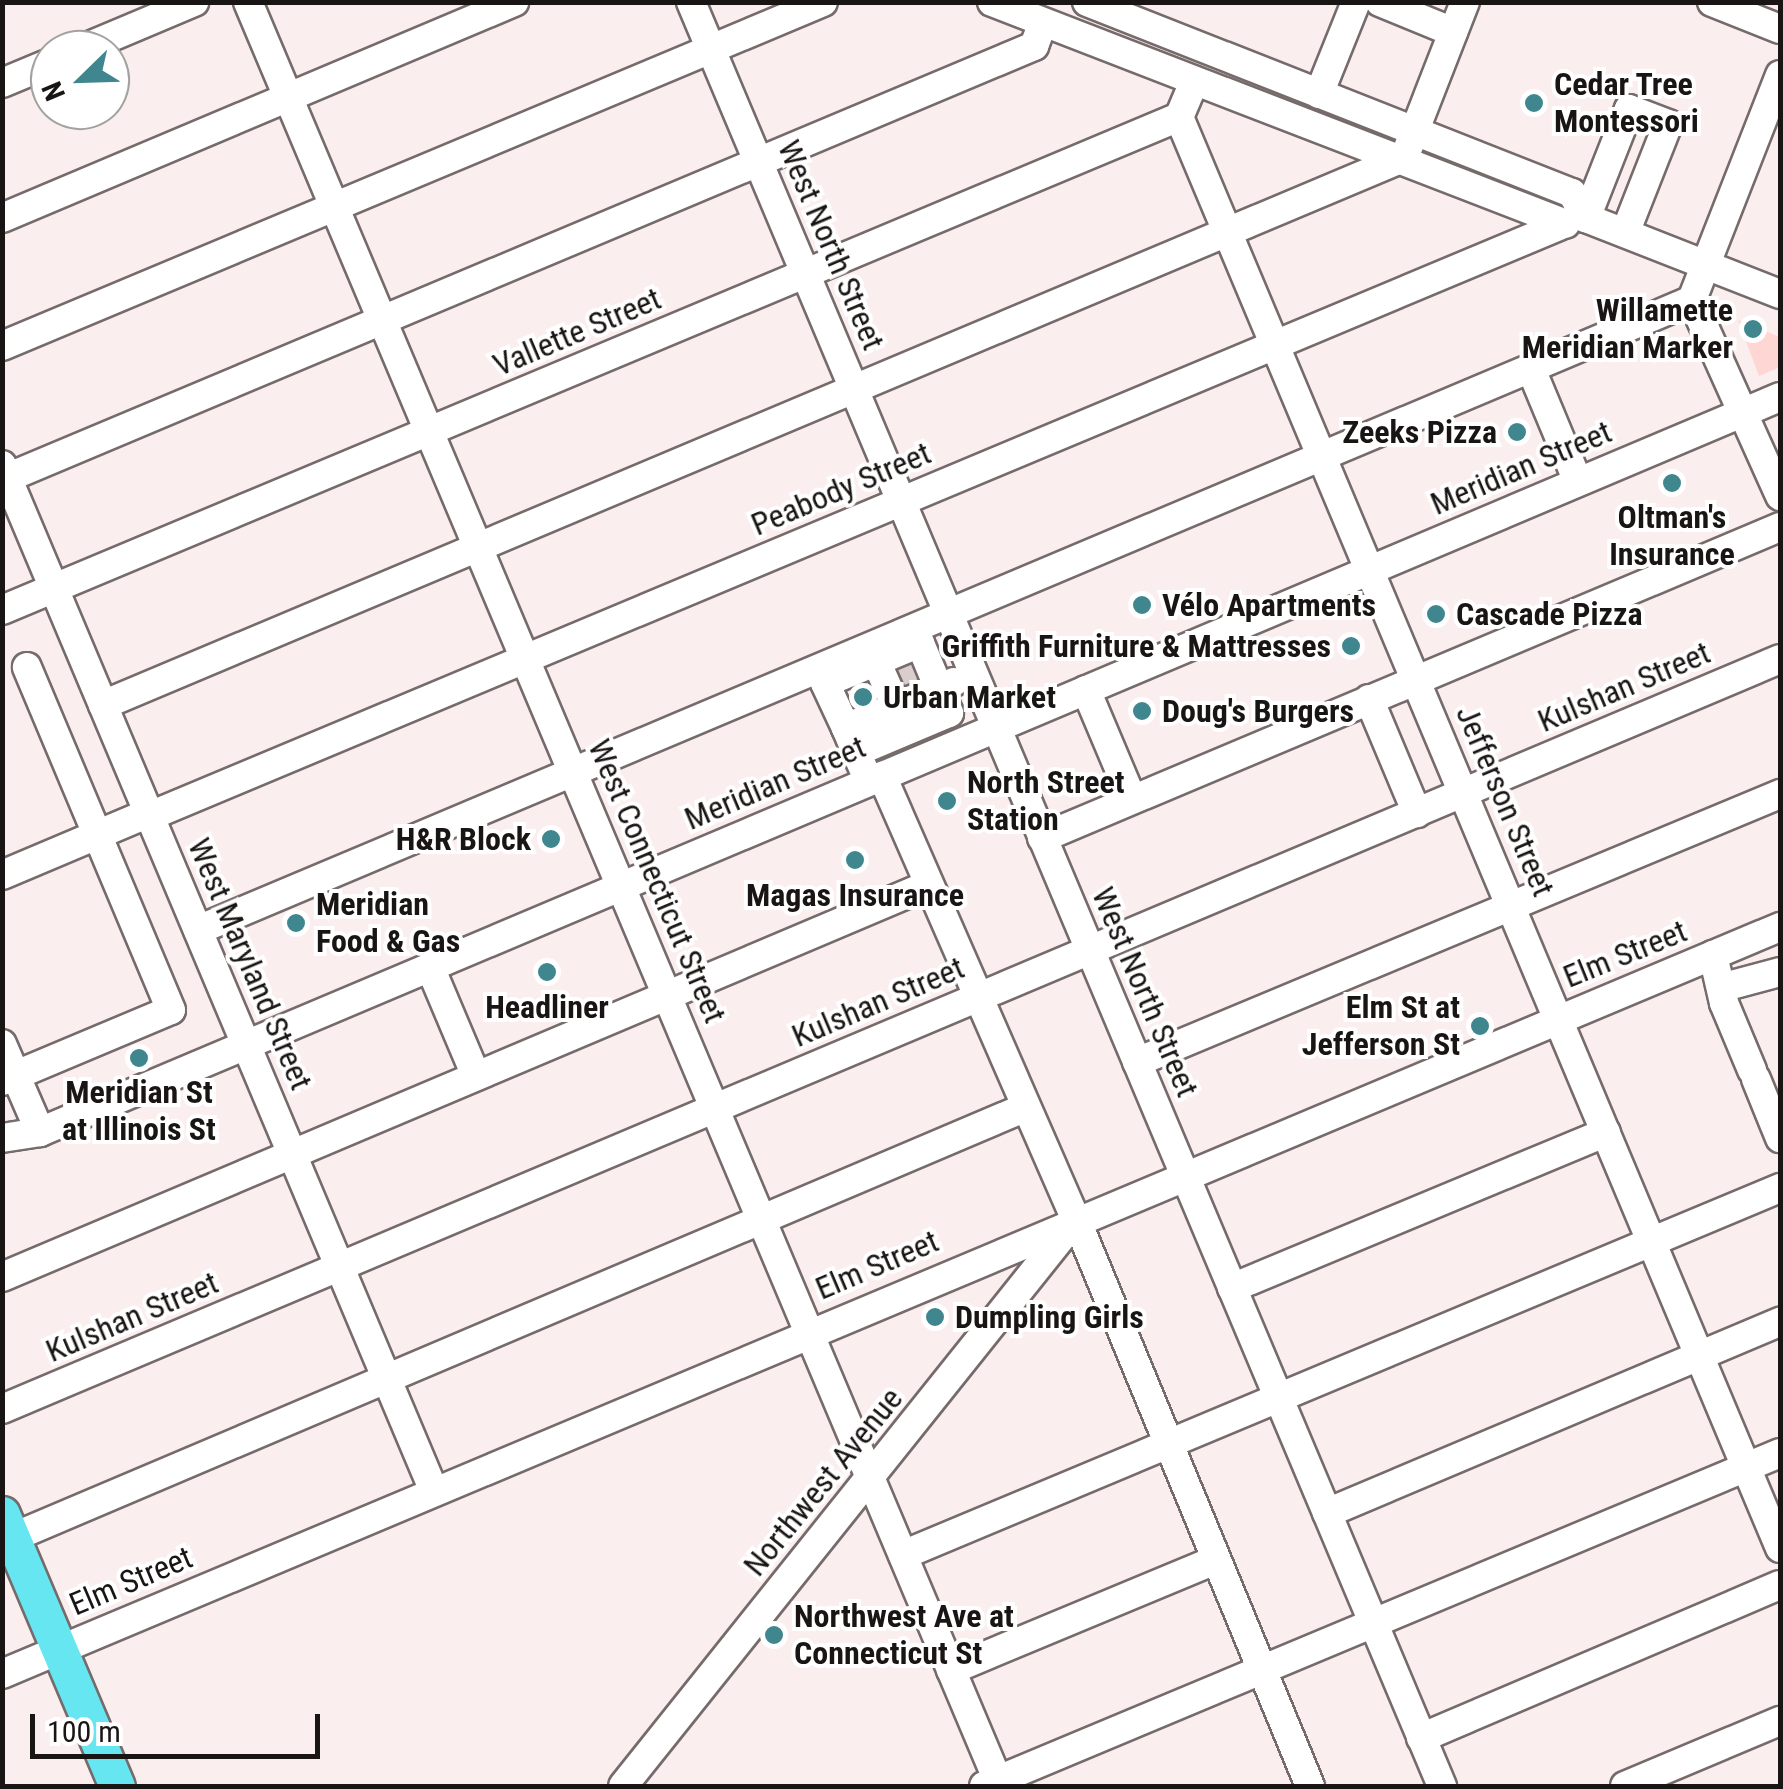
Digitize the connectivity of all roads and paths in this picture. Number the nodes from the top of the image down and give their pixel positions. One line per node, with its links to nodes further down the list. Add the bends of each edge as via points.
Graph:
1 (194, 2): 15 (street)
2 (248, 2): 24 (street, West Connecticut Street)
3 (514, 2): 24 (street)
4 (691, 2): 17 (street, West North Street)
5 (822, 2): 17 (street)
6 (992, 2): 13 (street)
7 (1087, 2): 12 (street)
8 (1356, 2): 23 (street)
9 (1380, 2): 16 (street)
10 (1465, 2): 16 (street)
11 (1712, 2): 14 (street)
12 (1125, 10): 18 (street); 23 (street)
13 (1043, 23): 18 (street); 27 (street, via 1034,46)
14 (1780, 29)
15 (128, 30)
16 (1453, 32): 26 (street)
17 (711, 49): 27 (street, West North Street); 29 (street)
18 (1110, 49): 22 (street)
19 (30, 71): 21 (street)
20 (1780, 76): 35 (street)
21 (2, 82)
22 (1194, 82): 25 (street); 28 (street)
23 (1320, 94): 26 (street)
24 (288, 98): 29 (street, West Connecticut Street); 30 (street)
25 (1180, 117): 33 (street, Jefferson Street); 36 (street, Vallette Street)
26 (1414, 132): 28 (street); 31 (street, via 1572,194)
27 (758, 162): 36 (street, West North Street); 39 (street)
28 (1399, 162): 32 (street); 33 (street)
29 (335, 207): 39 (street, West Connecticut Street); 41 (street)
30 (2, 218)
31 (1586, 218): 32 (street, Peabody Street); 34 (street); 34 (street, via 1629,109 1668,124)
32 (1559, 226): 40 (street, Peabody Street)
33 (1227, 230): 40 (street, Jefferson Street); 43 (street)
34 (1625, 233): 35 (street)
35 (1706, 265): 37 (street); 38 (street)
36 (806, 274): 43 (street, West North Street); 46 (street, Vallette Street)
37 (1780, 294)
38 (1692, 300): 42 (street); 45 (street)
39 (382, 320): 46 (street, West Connecticut Street); 48 (street)
40 (1275, 345): 47 (street, Jefferson Street); 51 (street, Peabody Street)
41 (2, 346)
42 (1530, 369): 47 (street); 49 (street)
43 (854, 389): 51 (street, West North Street); 53 (street)
44 (1780, 396): 45 (street, Meridian Street)
45 (1745, 412): 49 (street, Meridian Street); 50 (street)
46 (430, 431): 53 (street, West Connecticut Street); 55 (street, Vallette Street)
47 (1322, 457): 54 (street, Jefferson Street); 57 (street)
48 (4, 474): 55 (street, West Maryland Street)
49 (1578, 482): 54 (street, Meridian Street)
50 (1780, 496)
51 (901, 501): 57 (street, West North Street); 58 (street, Peabody Street)
52 (1780, 527): 63 (street)
53 (479, 548): 58 (street, West Connecticut Street); 66 (street)
54 (1370, 570): 63 (street, Jefferson Street); 64 (street, Meridian Street)
55 (54, 589): 56 (street, Vallette Street); 66 (street, West Maryland Street)
56 (2, 610)
57 (952, 621): 61 (street, West North Street); 62 (street); 71 (street)
58 (526, 658): 71 (street, West Connecticut Street); 77 (street, Peabody Street)
59 (1780, 660): 73 (street, Kulshan Street)
60 (26, 667): 78 (street)
61 (974, 674): 62 (street); 68 (street, West North Street)
62 (907, 676): 67 (street, via 949,713); 69 (street); 69 (street, via 825,682)
63 (1416, 680): 65 (street); 73 (street, Jefferson Street)
64 (1086, 690): 68 (street, Meridian Street); 75 (street)
65 (1369, 699): 75 (street); 76 (street)
66 (103, 704): 77 (street, West Maryland Street)
67 (931, 721): 69 (street); 70 (street)
68 (996, 728): 70 (street, Meridian Street); 79 (street, West North Street)
69 (851, 740): 72 (street)
70 (943, 750): 72 (street, Meridian Street)
71 (574, 772): 82 (street, West Connecticut Street); 85 (street)
72 (876, 779): 81 (street); 82 (street, Meridian Street)
73 (1464, 793): 76 (street, Kulshan Street); 83 (street, Jefferson Street)
74 (1780, 794): 83 (street)
75 (1132, 800): 79 (street)
76 (1416, 813): 86 (street, Kulshan Street)
77 (149, 814): 78 (street, Peabody Street); 85 (street, West Maryland Street)
78 (97, 835): 80 (street, Peabody Street); 99 (street, via 171,1010)
79 (1042, 838): 86 (street, West North Street)
80 (5, 866)
81 (928, 885): 92 (street); 93 (street)
82 (622, 886): 89 (street, Meridian Street); 92 (street, West Connecticut Street)
83 (1511, 907): 94 (street, Jefferson Street); 97 (street)
84 (1774, 929): 87 (street, Elm Street); 88 (street)
85 (198, 930): 96 (street, West Maryland Street)
86 (1090, 950): 93 (street, Kulshan Street); 97 (street, West North Street)
87 (1713, 955): 91 (street); 94 (street, Elm Street)
88 (1780, 962)
89 (430, 967): 96 (street, Meridian Street); 98 (street)
90 (1780, 972): 91 (street)
91 (1724, 987): 104 (street, via 1724,1003)
92 (668, 995): 98 (street); 100 (street, West Connecticut Street)
93 (977, 998): 100 (street, Kulshan Street); 101 (street)
94 (1558, 1019): 102 (street, Jefferson Street); 106 (street, Elm Street)
95 (2, 1044): 99 (street)
96 (246, 1045): 103 (street, Meridian Street); 105 (street, West Maryland Street)
97 (1137, 1062): 106 (street, West North Street)
98 (476, 1076): 105 (street)
99 (9, 1078): 103 (street)
100 (715, 1108): 108 (street, West Connecticut Street); 111 (street, Kulshan Street)
101 (1024, 1108): 108 (street); 109 (street)
102 (1606, 1132): 110 (street, Jefferson Street); 113 (street)
103 (15, 1136)
104 (1780, 1138)
105 (292, 1154): 111 (street, West Maryland Street); 112 (street)
106 (1184, 1174): 109 (street, Elm Street); 113 (street, West North Street)
107 (1780, 1188): 110 (street)
108 (762, 1219): 115 (street, West Connecticut Street); 117 (street)
109 (1076, 1219): 115 (street, Elm Street); 120 (street); 123 (street, Northwest Avenue)
110 (1652, 1242): 116 (street, Jefferson Street); 118 (street)
111 (340, 1267): 117 (street, West Maryland Street); 119 (street, Kulshan Street)
112 (2, 1277)
113 (1232, 1288): 118 (street, West North Street)
114 (1780, 1322): 116 (street)
115 (809, 1332): 123 (street, West Connecticut Street); 124 (street, Elm Street)
116 (1700, 1356): 122 (street, Jefferson Street); 125 (street)
117 (386, 1379): 124 (street, West Maryland Street); 126 (street)
118 (1278, 1398): 120 (street); 125 (street, West North Street)
119 (2, 1409)
120 (1167, 1445): 128 (street); 129 (street)
121 (1780, 1453): 122 (street)
122 (1746, 1467): 127 (street, Jefferson Street); 131 (street)
123 (871, 1479): 128 (street, West Connecticut Street); 141 (street, Northwest Avenue)
124 (434, 1491): 132 (street, Elm Street)
125 (1326, 1513): 131 (street, West North Street)
126 (6, 1531): 132 (main road)
127 (1780, 1548)
128 (903, 1555): 133 (street, West Connecticut Street)
129 (1215, 1560): 133 (street); 134 (street)
130 (1780, 1585): 137 (street)
131 (1373, 1624): 134 (street); 137 (street, West North Street)
132 (59, 1650): 135 (street, Elm Street); 140 (main road)
133 (951, 1670): 139 (street, West Connecticut Street)
134 (1261, 1670): 139 (street); 142 (street)
135 (2, 1674)
136 (1780, 1721): 138 (street)
137 (1421, 1738): 143 (street, West North Street)
138 (1690, 1774): 144 (street)
139 (993, 1784)
140 (116, 1786)
141 (623, 1786)
142 (1310, 1786)
143 (1442, 1786)
144 (1625, 1786)

